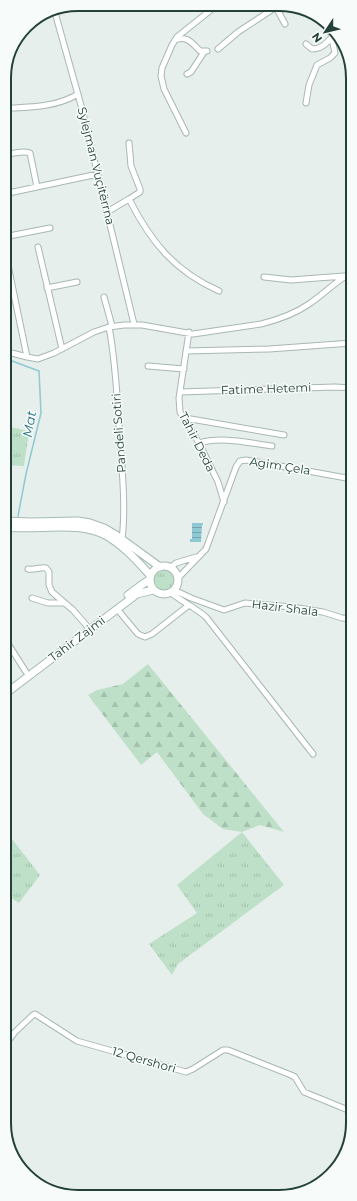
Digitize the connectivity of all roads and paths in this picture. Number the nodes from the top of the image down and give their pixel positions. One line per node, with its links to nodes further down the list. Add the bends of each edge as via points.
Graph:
1 (209, 11): 7 (street)
2 (270, 11): 9 (street)
3 (278, 11): 5 (street)
4 (56, 15): 11 (street, Sylejman Vuçitërrna)
5 (285, 24)
6 (332, 37): 8 (street, via 320,48 312,49); 12 (street, via 335,53 317,65 309,85)
7 (174, 41): 10 (street, via 186,38 200,51 205,52 192,72); 14 (street, via 161,76 164,89)
8 (306, 44)
9 (218, 48)
10 (187, 74)
11 (78, 94): 13 (street, via 65,100 41,105); 17 (street, Sylejman Vuçitërrna)
12 (306, 103)
13 (11, 108)
14 (186, 132)
15 (129, 143): 20 (street, via 131,166 140,189 138,194)
16 (11, 154): 18 (street, via 28,152 32,155)
17 (98, 174): 18 (street); 21 (street, Sylejman Vuçitërrna)
18 (36, 187): 19 (street)
19 (11, 192)
20 (129, 199): 21 (street); 30 (street, via 148,233 164,253 194,278)
21 (107, 212): 32 (street, Sylejman Vuçitërrna)
22 (50, 228): 23 (street)
23 (11, 236)
24 (38, 247): 29 (street)
25 (344, 276): 26 (street, via 291,280); 34 (street, via 310,303 271,321 199,334)
26 (264, 277)
27 (11, 280): 39 (street)
28 (76, 282): 29 (street)
29 (46, 288): 36 (street)
30 (219, 291)
31 (104, 297): 33 (street, Pandeli Sotiri)
32 (134, 324): 33 (street); 34 (street)
33 (111, 326): 36 (street, via 91,333); 52 (street, Pandeli Sotiri, via 122,462)
34 (189, 332): 37 (street, Tahir Deda)
35 (346, 343): 37 (street)
36 (62, 349): 39 (street, via 42,358)
37 (186, 351): 41 (street, Tahir Deda)
38 (11, 353): 39 (street)
39 (27, 357)
40 (148, 366): 41 (street)
41 (184, 369): 43 (street, Tahir Deda)
42 (346, 387): 43 (street, Fatime Hetemi)
43 (180, 392): 44 (street, Tahir Deda, via 180,412)
44 (185, 418): 45 (street); 46 (street, Tahir Deda)
45 (284, 435)
46 (199, 442): 47 (street, via 213,440); 49 (street, Tahir Deda)
47 (272, 446)
48 (346, 478): 49 (street, Agim Çela, via 243,460 236,467)
49 (224, 502): 53 (street, Agim Çela, via 206,549)
50 (11, 521): 52 (street, via 85,522 104,528)
51 (11, 528): 57 (street, via 78,528 96,531 126,550)
52 (122, 539): 54 (street)
53 (199, 556): 55 (street, via 176,563); 58 (street, Agim Çela)
54 (160, 567): 55 (street); 57 (street, via 154,570)
55 (170, 568): 58 (street)
56 (28, 569): 62 (street, via 46,568 49,572 50,588)
57 (150, 578): 59 (street); 66 (street, Tahir Zajmi)
58 (178, 578): 60 (street)
59 (153, 590): 60 (street, via 162,594); 64 (street, Tahir Zajmi, via 136,594)
60 (172, 591): 63 (street); 65 (street, Hazir Shala, via 224,610 245,602 323,612)
61 (32, 598): 62 (street, via 48,603)
62 (65, 603): 66 (street)
63 (189, 605): 64 (street, via 152,634 144,637 138,634); 71 (street, via 206,617)
64 (118, 609): 70 (street, Tahir Zajmi)
65 (346, 618)
66 (87, 626): 68 (street, Tahir Zajmi)
67 (11, 648): 68 (street)
68 (26, 672): 69 (street, Tahir Zajmi)
69 (11, 683)
70 (11, 689)
71 (313, 754)
72 (11, 1037): 73 (street, 12 Qershori, via 35,1014 77,1042 182,1071 190,1071 223,1050 228,1050 291,1074 304,1092)
73 (346, 1109)

